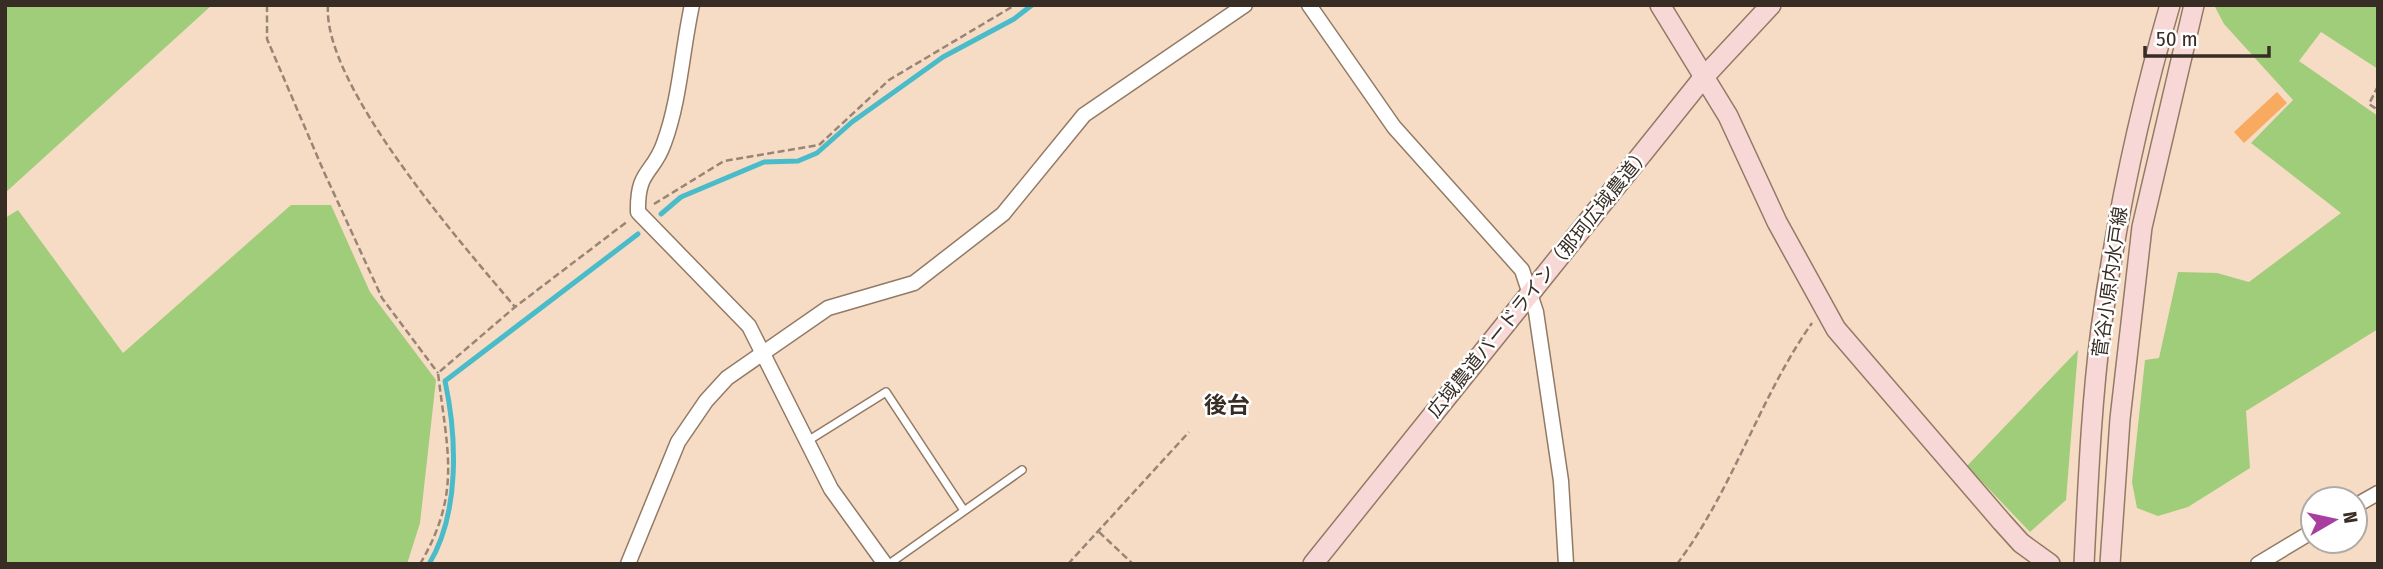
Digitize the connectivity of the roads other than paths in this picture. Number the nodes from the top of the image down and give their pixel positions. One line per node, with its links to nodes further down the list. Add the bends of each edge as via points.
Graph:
1 (692, 5): 10 (street, via 670,122 663,146 643,175 638,192 642,211 749,326)
2 (1245, 5): 10 (street, via 1084,115 1003,214 914,283 828,308)
3 (1309, 5): 9 (street, via 1394,127 1522,270)
4 (1660, 5): 8 (street)
5 (1771, 5): 8 (street, 広域農道バードライン（那珂広域農道）)
6 (2170, 5): 20 (street, 菅谷小原内水戸線, via 2148,79 2101,330)
7 (2194, 5): 21 (street, 菅谷小原内水戸線, via 2142,227 2120,419)
8 (1703, 78): 9 (street, 広域農道バードライン（那珂広域農道）); 19 (street, via 1728,116 1777,222 1836,329 2002,522)
9 (1529, 294): 17 (street, 広域農道バードライン（那珂広域農道）); 18 (street, via 1536,313 1561,481)
10 (764, 351): 11 (street); 15 (street, via 727,378 678,442)
11 (805, 442): 13 (lane, via 886,392); 16 (street, via 831,489)
12 (1022, 470): 13 (lane)
13 (963, 509): 16 (lane)
14 (2299, 539): 22 (street)
15 (628, 564)
16 (887, 564)
17 (1313, 564)
18 (1566, 564)
19 (2050, 564)
20 (2084, 564)
21 (2110, 564)
22 (2258, 564)

